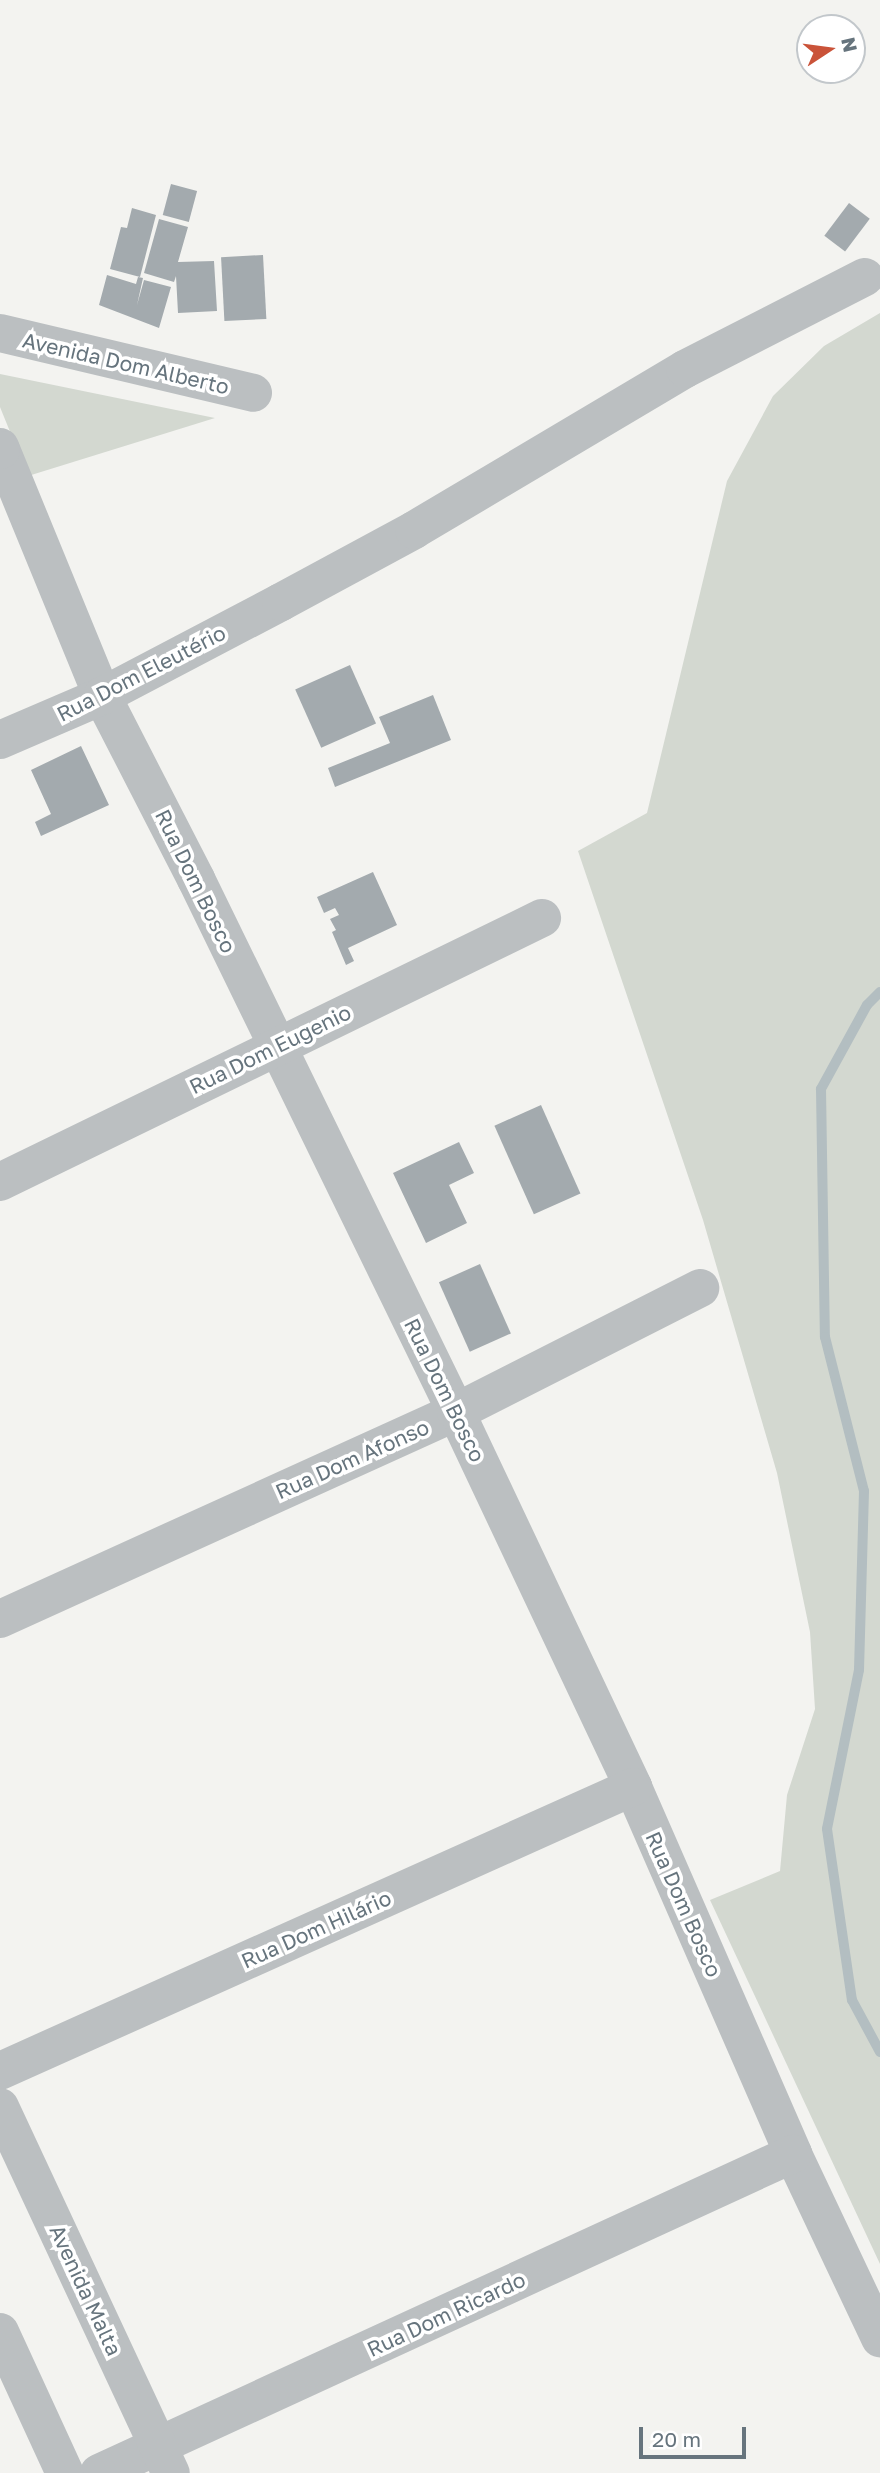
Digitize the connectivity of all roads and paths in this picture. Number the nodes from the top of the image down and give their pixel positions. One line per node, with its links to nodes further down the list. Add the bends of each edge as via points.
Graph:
1 (866, 277): 5 (street, Rua Dom Eleutério, via 685,369 414,530)
2 (0, 333): 3 (street, Avenida Dom Alberto)
3 (253, 393)
4 (0, 449): 5 (street, Rua Dom Bosco)
5 (102, 696): 6 (street, Rua Dom Eleutério); 8 (street, Rua Dom Bosco)
6 (0, 740)
7 (541, 918): 8 (street, Rua Dom Eugenio)
8 (276, 1045): 9 (street, Rua Dom Eugenio); 11 (street, Rua Dom Bosco)
9 (0, 1182)
10 (700, 1288): 11 (street, Rua Dom Afonso)
11 (456, 1412): 12 (street, Rua Dom Afonso); 13 (street, Rua Dom Bosco)
12 (0, 1619)
13 (633, 1787): 14 (street, Rua Dom Hilário); 16 (street, Rua Dom Bosco)
14 (0, 2071)
15 (0, 2107): 19 (street, Avenida Malta)
16 (793, 2154): 18 (street, Rua Dom Bosco); 19 (street, Rua Dom Ricardo)
17 (0, 2332): 20 (street)
18 (880, 2338)
19 (165, 2460): 21 (street, Rua Dom Ricardo)
20 (65, 2473)
21 (99, 2473)

